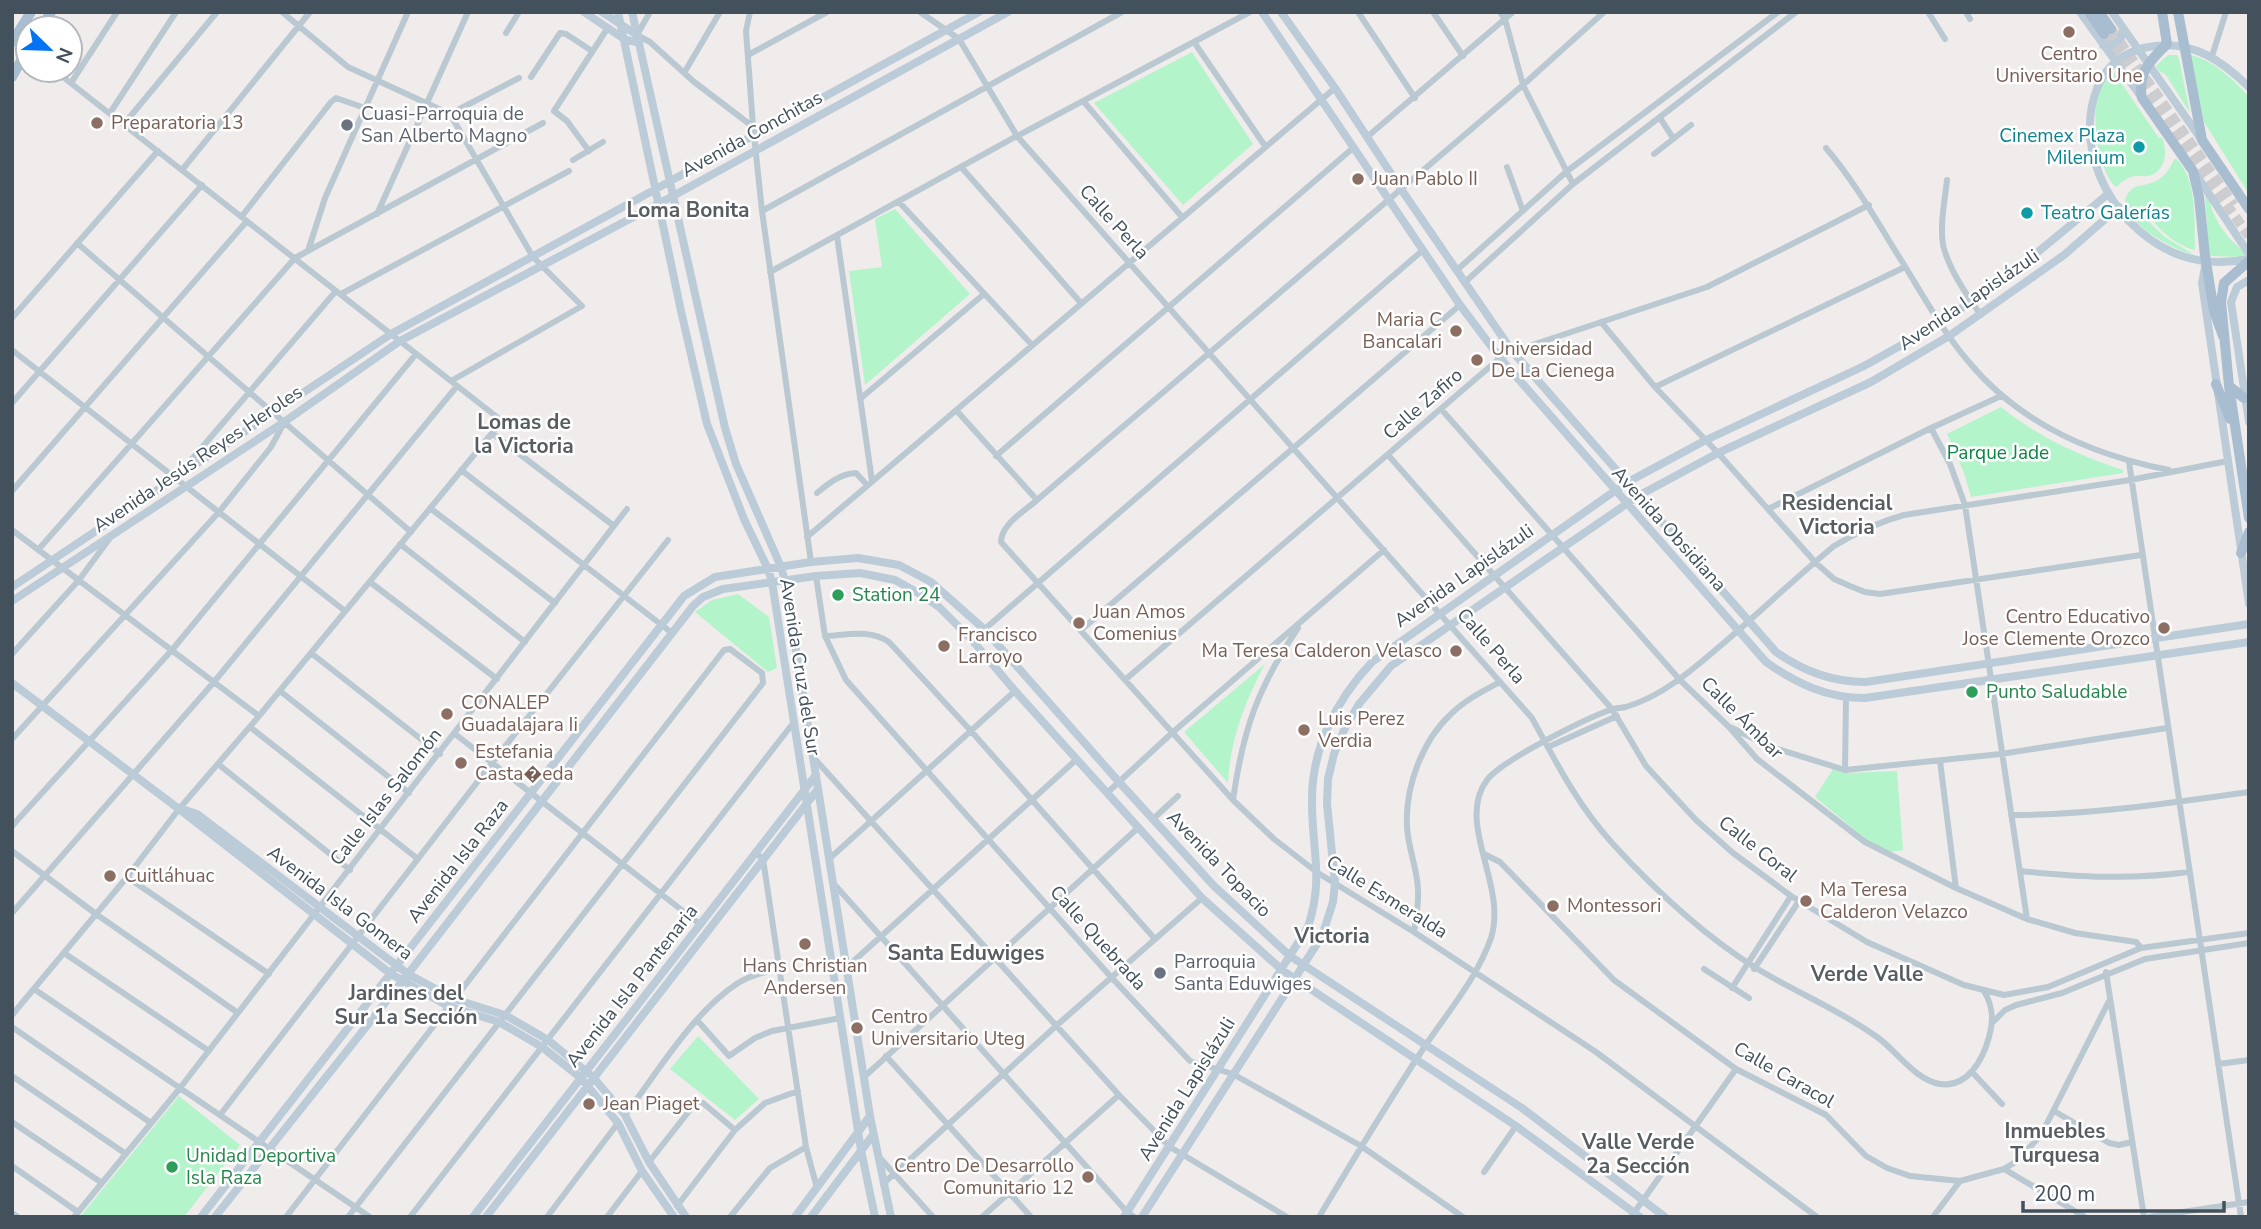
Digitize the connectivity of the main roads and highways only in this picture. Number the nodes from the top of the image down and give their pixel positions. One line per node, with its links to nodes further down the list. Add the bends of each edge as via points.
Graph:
1 (31, 12): 6 (main road)
2 (2089, 12): 3 (main road, via 2106,36)
3 (2099, 12)
4 (2162, 12): 9 (main road, via 2167,44 2148,63 2141,79 2142,99 2193,171 2216,319)
5 (2178, 12): 7 (main road, via 2202,140)
6 (13, 40)
7 (2249, 209)
8 (2249, 258): 9 (main road, via 2224,283)
9 (2223, 336): 11 (main road)
10 (2216, 384): 13 (main road)
11 (2229, 386): 12 (main road); 13 (main road)
12 (2245, 398)
13 (2236, 434): 14 (main road)
14 (2249, 518)
15 (2249, 532): 16 (main road)
16 (2241, 553)

